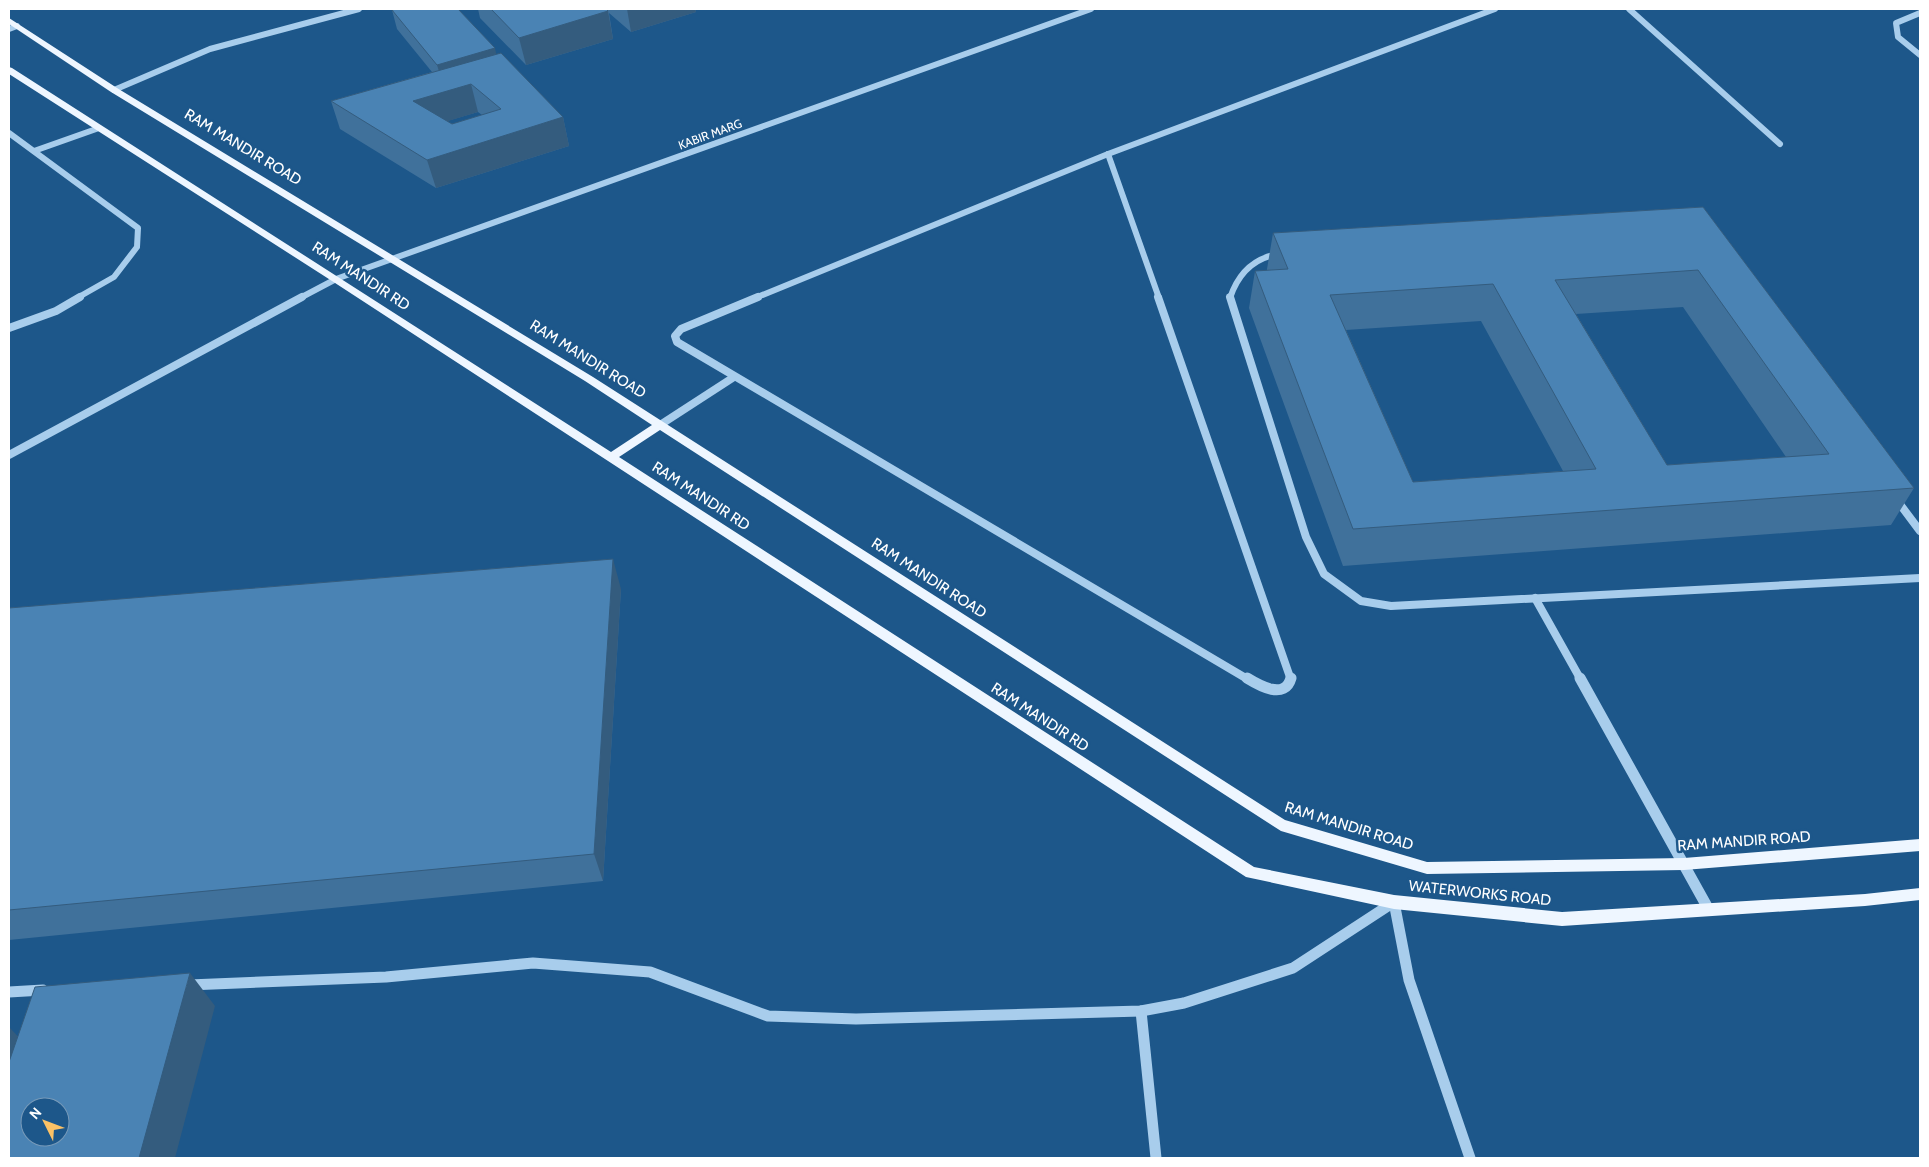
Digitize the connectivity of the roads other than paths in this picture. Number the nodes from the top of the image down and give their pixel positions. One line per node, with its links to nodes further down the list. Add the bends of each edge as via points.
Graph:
1 (359, 9): 9 (street, via 210,50)
2 (1091, 9): 16 (street, KABIR MARG)
3 (1495, 9): 14 (street)
4 (1629, 9): 12 (street)
5 (1920, 13): 7 (street, via 1896,23 1898,37)
6 (12, 25): 9 (main road, RAM MANDIR ROAD)
7 (1920, 55)
8 (9, 70): 10 (main road, RAM MANDIR RD)
9 (114, 90): 16 (main road, RAM MANDIR ROAD)
10 (99, 128): 13 (street); 17 (main road, RAM MANDIR RD)
11 (9, 133): 13 (street)
12 (1780, 144)
13 (34, 151): 18 (street, via 138,228 137,247 114,277 56,311)
14 (1108, 154): 19 (street, via 695,323 681,329 675,336 684,347); 19 (street, via 1288,665 1291,680 1287,686 1279,690 1262,687)
15 (1283, 254): 26 (street, via 1273,254 1248,265 1235,281 1230,298 1306,537 1324,574 1361,601 1391,606)
16 (394, 259): 17 (street, KABIR MARG); 20 (main road, RAM MANDIR ROAD)
17 (336, 279): 21 (street); 22 (main road, RAM MANDIR RD)
18 (9, 328)
19 (734, 377): 20 (street)
20 (660, 425): 22 (main road); 28 (main road, RAM MANDIR ROAD, via 1281,825 1428,868)
21 (9, 455)
22 (611, 457): 30 (main road, RAM MANDIR RD, via 1251,873)
23 (1890, 491): 24 (street)
24 (1920, 531)
25 (1920, 578): 26 (street)
26 (1535, 598): 28 (street)
27 (1920, 845): 28 (main road, RAM MANDIR ROAD)
28 (1684, 864): 31 (street)
29 (1920, 894): 31 (main road)
30 (1394, 902): 31 (main road, WATERWORKS ROAD, via 1562,919); 35 (street, via 1293,968 1184,1003); 37 (street, via 1409,980)
31 (1709, 910)
32 (178, 985): 35 (street, via 386,977 532,963 650,972 768,1016 856,1019)
33 (58, 990): 34 (street)
34 (9, 992)
35 (1141, 1011): 36 (street)
36 (1156, 1158)
37 (1470, 1158)

